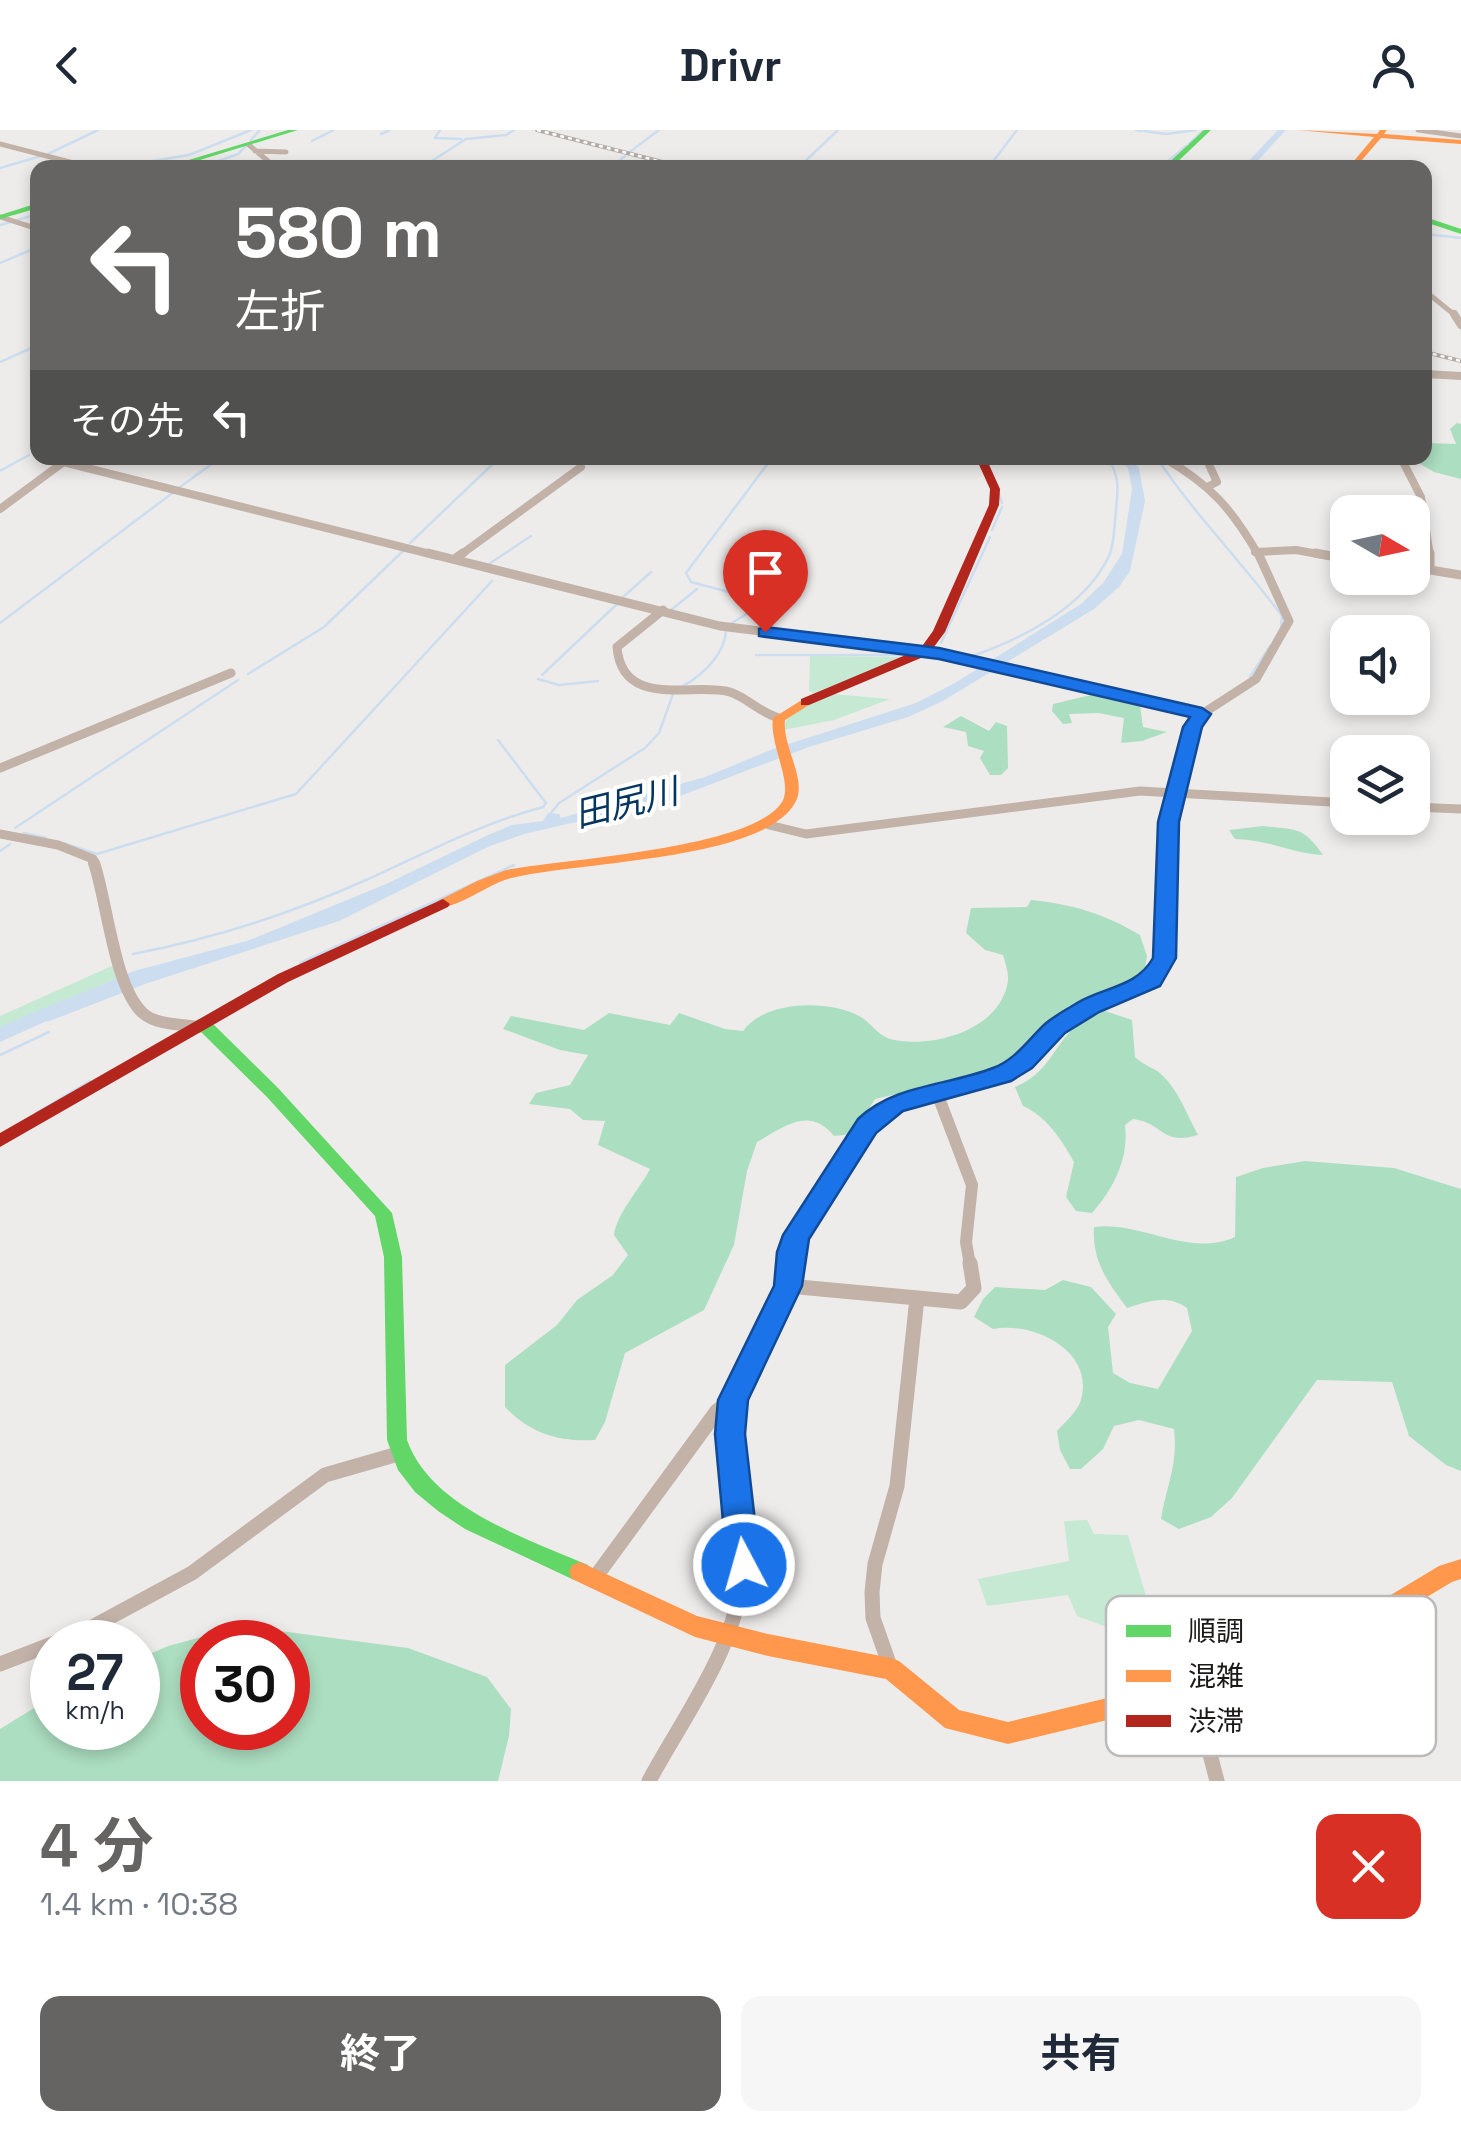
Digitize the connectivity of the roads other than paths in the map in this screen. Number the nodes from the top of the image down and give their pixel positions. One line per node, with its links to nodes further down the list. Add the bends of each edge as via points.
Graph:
1 (295, 130): 8 (main road)
2 (1208, 130): 13 (main road)
3 (1300, 130): 5 (main road)
4 (1418, 130): 6 (street)
5 (1381, 133): 6 (main road); 14 (main road)
6 (1461, 139)
7 (0, 144): 10 (street)
8 (250, 148): 9 (street); 11 (main road); 12 (street)
9 (286, 152)
10 (62, 160)
11 (199, 160)
12 (267, 160)
13 (1175, 160)
14 (1358, 160)
15 (30, 209): 16 (main road)
16 (7, 219)
17 (1432, 223): 18 (main road)
18 (1461, 232)
19 (1432, 297): 20 (street)
20 (1461, 325)
21 (1432, 374): 22 (street)
22 (1461, 376)
23 (59, 465): 32 (street)
24 (86, 465): 36 (street)
25 (984, 465): 40 (main road, via 994,506)
26 (1176, 465): 30 (street)
27 (1209, 465): 30 (street, via 1217,482)
28 (1405, 465): 31 (street)
29 (582, 466): 36 (street)
30 (1210, 486): 34 (street)
31 (1421, 495)
32 (0, 510)
33 (1430, 530): 37 (street)
34 (1255, 552): 35 (street); 42 (street, via 1287,612 1286,628 1251,684)
35 (1330, 556)
36 (456, 558): 39 (street)
37 (1430, 569): 38 (street)
38 (1461, 575)
39 (663, 610): 40 (street, via 732,628); 43 (street, via 616,647 623,672 675,692 730,692)
40 (924, 652): 42 (street); 43 (main road)
41 (231, 673): 44 (street)
42 (1199, 713): 45 (street)
43 (779, 718): 49 (main road, via 776,738 792,793)
44 (0, 768)
45 (1177, 793): 46 (street); 49 (street, via 1110,794 806,834); 52 (street, via 1169,822 1164,958 1152,981 1056,1027 1002,1075)
46 (1330, 802)
47 (1430, 808): 48 (street)
48 (1461, 809)
49 (770, 826): 51 (main road, via 699,846 504,875 283,978)
50 (0, 834): 51 (street, via 93,859 122,971 143,1013)
51 (200, 1026): 53 (main road); 57 (main road, via 383,1213 393,1258)
52 (937, 1093): 54 (street, via 896,1104 867,1126 797,1235); 55 (street, via 970,1172 966,1242 974,1288 961,1302)
53 (0, 1141)
54 (788, 1286): 55 (street); 56 (street)
55 (918, 1298): 65 (street, via 897,1486 872,1592 872,1618)
56 (733, 1400): 59 (street, via 716,1412); 62 (street, via 730,1434 744,1565)
57 (398, 1454): 59 (main road, via 420,1482 454,1506); 61 (street, via 326,1475 192,1572)
58 (1461, 1569): 60 (main road)
59 (594, 1579): 62 (main road, via 671,1618)
60 (1408, 1596)
61 (105, 1620)
62 (729, 1635): 65 (main road); 68 (street)
63 (30, 1652): 64 (street)
64 (0, 1664)
65 (890, 1669): 66 (main road, via 962,1726 1008,1733)
66 (1106, 1710)
67 (1211, 1756): 69 (street)
68 (649, 1781)
69 (1217, 1781)

